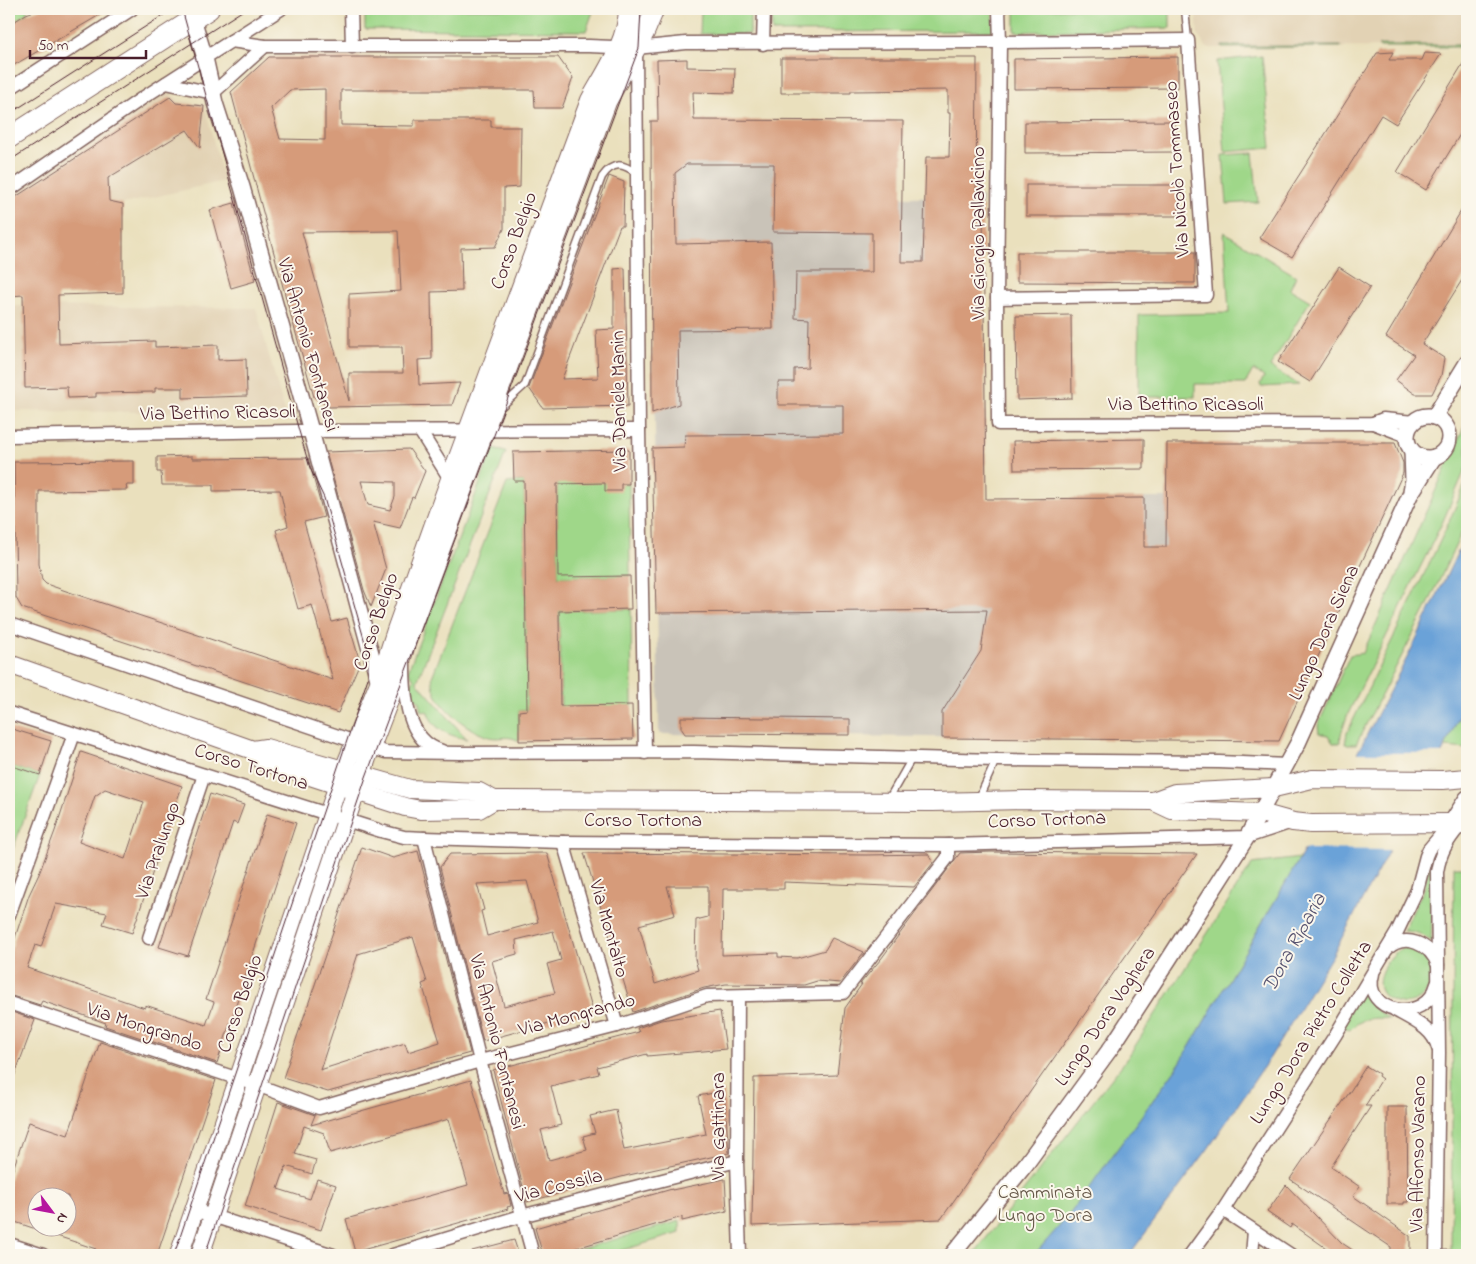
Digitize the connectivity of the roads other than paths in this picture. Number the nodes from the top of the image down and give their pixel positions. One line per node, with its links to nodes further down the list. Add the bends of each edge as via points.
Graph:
1 (281, 9): 12 (street)
2 (351, 9): 16 (street)
3 (629, 9): 17 (main road, Corso Belgio, via 625,30)
4 (639, 9): 17 (lane, Corso Belgio)
5 (655, 9): 17 (main road, Corso Belgio)
6 (764, 9): 14 (street)
7 (998, 9): 13 (street, Via Giorgio Pallavicino)
8 (1185, 9): 11 (lane)
9 (128, 10): 20 (street)
10 (197, 12): 18 (street, Via Antonio Fontanesi); 22 (main road)
11 (1188, 40): 13 (street); 25 (street, Via Nicolò Tommaseo, via 1206,295)
12 (231, 41): 15 (street); 18 (street)
13 (1000, 42): 14 (street); 25 (street, Via Giorgio Pallavicino)
14 (763, 44): 17 (street, via 686,43)
15 (265, 46): 16 (street); 21 (street)
16 (352, 47): 17 (street)
17 (628, 48): 23 (street, Via Daniele Manin); 31 (main road, Corso Belgio); 31 (main road, Corso Belgio, via 590,100)
18 (205, 58): 19 (street); 21 (street, Via Antonio Fontanesi)
19 (166, 83): 21 (street); 24 (street)
20 (9, 88)
21 (213, 92): 33 (street, Via Antonio Fontanesi)
22 (9, 138)
23 (637, 174): 31 (lane, Corso Belgio, via 622,165 615,165 602,176 525,385); 32 (street, Via Daniele Manin)
24 (9, 190)
25 (997, 298): 30 (street, Via Giorgio Pallavicino)
26 (1467, 363): 27 (street)
27 (1434, 417): 28 (street, via 1425,416); 38 (street, via 1443,423 1449,436 1444,450)
28 (1414, 422): 29 (street, Via Bettino Ricasoli, via 1383,419); 36 (street)
29 (1374, 423): 30 (street, Via Bettino Ricasoli); 36 (street, Via Bettino Ricasoli)
30 (998, 424)
31 (481, 426): 32 (street, Via Bettino Ricasoli); 34 (street, Via Bettino Ricasoli); 39 (main road, Corso Belgio); 42 (main road, Corso Belgio)
32 (638, 430): 49 (street, Via Daniele Manin)
33 (312, 431): 34 (street, Via Bettino Ricasoli); 35 (street, Via Bettino Ricasoli); 44 (street, Via Antonio Fontanesi)
34 (420, 431): 39 (street)
35 (9, 436)
36 (1407, 436): 37 (street)
37 (1412, 451): 38 (street, via 1425,458); 40 (street, Lungo Dora Siena)
38 (1434, 457): 40 (street, Lungo Dora Siena)
39 (450, 479): 44 (main road, Corso Belgio)
40 (1410, 495): 52 (street, Lungo Dora Siena)
41 (9, 624): 47 (street)
42 (404, 653): 47 (main road, Corso Belgio, via 390,698); 48 (street, via 406,699 414,726 425,742)
43 (9, 664): 54 (main road, Corso Tortona, via 253,750 266,748)
44 (379, 683): 47 (main road, Corso Belgio)
45 (9, 713): 46 (street, Corso Tortona)
46 (74, 734): 53 (street, Corso Tortona); 71 (street)
47 (363, 746): 48 (street, via 385,752); 54 (main road, Corso Belgio); 56 (main road, Corso Belgio)
48 (446, 753): 49 (street)
49 (645, 753): 50 (street)
50 (912, 758): 51 (street); 60 (lane)
51 (996, 760): 52 (street); 61 (lane)
52 (1287, 765): 57 (street, Lungo Dora Siena)
53 (204, 775): 63 (street, Corso Tortona); 72 (street, Via Pralungo)
54 (341, 778): 56 (main road, Corso Tortona); 63 (main road, Corso Belgio)
55 (1467, 778): 57 (main road, Corso Tortona, via 1312,779)
56 (359, 783): 60 (main road, Corso Tortona, via 405,808 421,810 479,809 494,800); 64 (main road, Corso Belgio)
57 (1274, 788): 59 (main road, Corso Tortona, via 1174,793); 62 (street, Lungo Dora Voghera)
58 (1467, 798): 66 (street)
59 (1153, 801): 61 (main road, Corso Tortona); 62 (main road, Corso Tortona, via 1172,810)
60 (887, 802): 61 (main road, Corso Tortona)
61 (977, 802)
62 (1261, 813): 65 (main road, Corso Tortona); 67 (street, Lungo Dora Voghera)
63 (328, 814): 64 (street, Corso Tortona); 82 (main road, Corso Belgio)
64 (346, 820): 68 (street, Corso Tortona, via 404,837); 83 (main road, Corso Belgio)
65 (1293, 822): 66 (main road, Corso Tortona); 67 (street, Corso Tortona)
66 (1461, 823): 73 (street, Lungo Dora Pietro Colletta, via 1429,849 1417,890); 75 (street, Via Alfonso Varano, via 1439,858)
67 (1247, 837): 70 (street, Corso Tortona); 98 (street, Lungo Dora Voghera, via 1108,1053 1026,1164)
68 (424, 838): 69 (street, Corso Tortona); 81 (street, Via Antonio Fontanesi)
69 (563, 842): 70 (street, Corso Tortona); 79 (street, Via Montalto)
70 (948, 845): 76 (street, Via Mongrando, via 948,857 842,994)
71 (9, 915)
72 (150, 938)
73 (1384, 953): 74 (street, Lungo Dora Pietro Colletta); 75 (street, via 1398,941 1418,943 1432,954)
74 (1374, 969): 78 (street, via 1372,990 1380,1001); 86 (street, Lungo Dora Pietro Colletta)
75 (1438, 973): 78 (street, via 1432,995 1424,1004 1403,1011); 80 (street, Via Alfonso Varano)
76 (738, 996): 79 (street, Via Mongrando, via 707,996); 84 (street, Via Gattinara)
77 (9, 1003): 82 (street, Via Mongrando)
78 (1393, 1009): 80 (street, Via Alfonso Varano, via 1428,1030)
79 (617, 1026): 81 (street, Via Mongrando)
80 (1439, 1053): 102 (street, Via Alfonso Varano)
81 (480, 1062): 83 (street, Via Mongrando, via 319,1108); 88 (street, Via Antonio Fontanesi)
82 (238, 1079): 83 (street, Via Mongrando); 85 (main road, Corso Belgio)
83 (257, 1085): 87 (main road, Corso Belgio)
84 (737, 1162): 88 (street, Via Cossila); 97 (street, Via Gattinara)
85 (194, 1210): 87 (street); 92 (main road, Corso Belgio)
86 (1224, 1210): 89 (street); 99 (street, Lungo Dora Pietro Colletta)
87 (213, 1216): 93 (main road, Corso Belgio); 94 (street)
88 (521, 1216): 95 (street, Via Cossila); 96 (street, Via Antonio Fontanesi)
89 (1254, 1231): 100 (street); 101 (street)
90 (9, 1244): 91 (street)
91 (42, 1255)
92 (179, 1255)
93 (200, 1255)
94 (333, 1255)
95 (393, 1255)
96 (533, 1255)
97 (740, 1255)
98 (952, 1255)
99 (1190, 1255)
100 (1252, 1255)
101 (1291, 1255)
102 (1436, 1255): 103 (street)
103 (1449, 1255)

